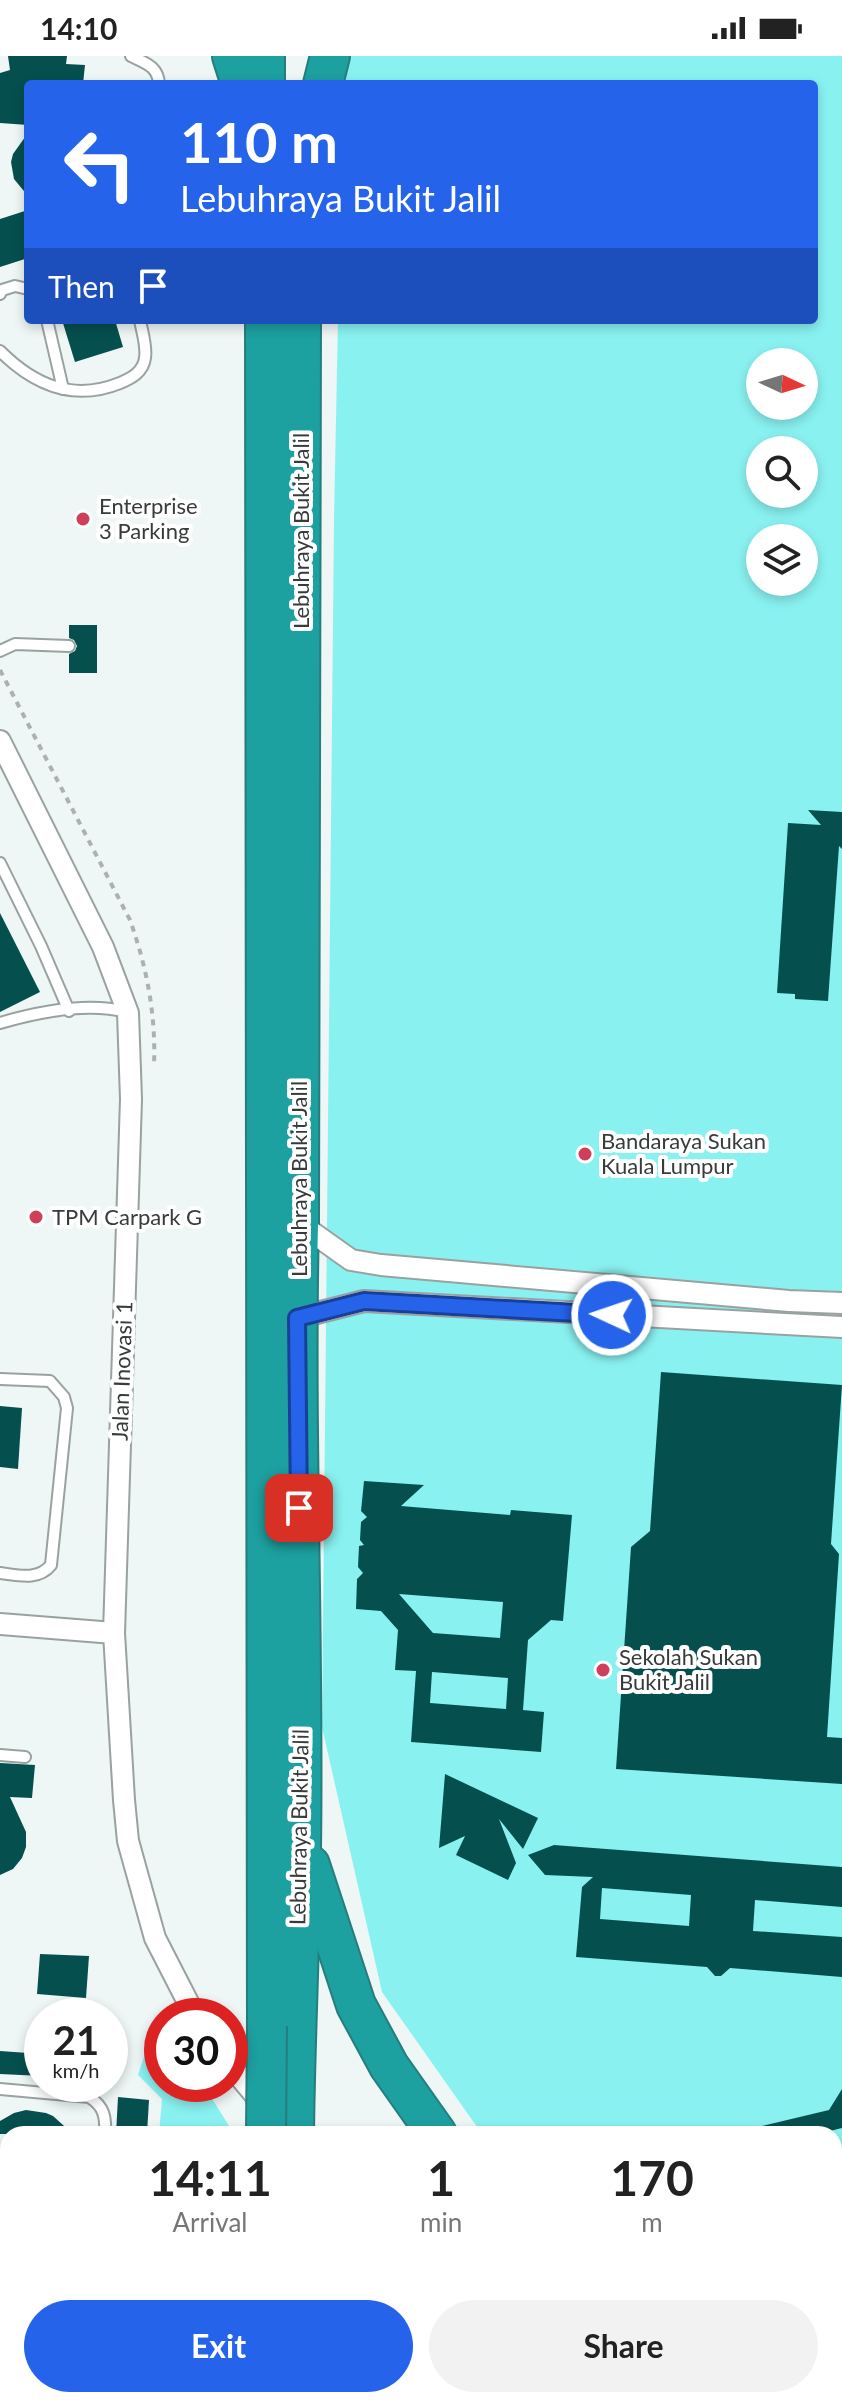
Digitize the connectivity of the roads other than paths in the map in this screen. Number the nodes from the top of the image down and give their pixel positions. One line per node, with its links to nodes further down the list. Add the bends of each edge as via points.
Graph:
1 (131, 56): 6 (lane, via 152,66)
2 (232, 56): 7 (highway)
3 (265, 56): 8 (highway)
4 (301, 56): 9 (highway)
5 (330, 56): 10 (highway)
6 (158, 80)
7 (240, 80)
8 (265, 80)
9 (301, 80)
10 (324, 80)
11 (24, 288): 12 (lane, via 15,286)
12 (0, 294)
13 (48, 324): 18 (lane)
14 (140, 324): 18 (lane, via 145,360 138,373 107,388)
15 (265, 324): 40 (highway, Lebuhraya Bukit Jalil)
16 (301, 324): 26 (highway, Lebuhraya Bukit Jalil)
17 (0, 351): 18 (lane, via 24,373)
18 (63, 389)
19 (69, 646): 20 (lane, via 15,644)
20 (0, 651)
21 (0, 741): 24 (street, Jalan Inovasi 1, via 6,766 103,947)
22 (0, 863): 23 (lane)
23 (69, 1011): 24 (lane, via 106,1007); 25 (lane, via 42,1011)
24 (128, 1013): 35 (street, Jalan Inovasi 1, via 131,1099)
25 (0, 1023)
26 (299, 1223): 27 (street, via 351,1260); 30 (highway, Lebuhraya Bukit Jalil)
27 (614, 1285): 28 (street); 29 (lane)
28 (842, 1303)
29 (612, 1315): 30 (street, via 364,1301); 31 (street)
30 (297, 1318): 38 (highway, Lebuhraya Bukit Jalil)
31 (842, 1327)
32 (0, 1379): 33 (lane, via 50,1381 67,1408 51,1565 33,1576)
33 (0, 1573)
34 (0, 1624): 35 (street)
35 (114, 1633): 39 (street, Jalan Inovasi 1, via 128,1841 155,1938)
36 (0, 1755): 37 (lane)
37 (25, 1757)
38 (301, 1849): 40 (highway, Lebuhraya Bukit Jalil); 47 (highway, via 356,2005 389,2066)
39 (186, 1998)
40 (281, 2027): 44 (highway, Lebuhraya Bukit Jalil, bridge); 46 (highway, Lebuhraya Bukit Jalil)
41 (248, 2086): 45 (street)
42 (0, 2089): 43 (lane, via 89,2097 104,2111)
43 (105, 2126)
44 (267, 2126)
45 (281, 2126)
46 (293, 2126)
47 (431, 2126)

